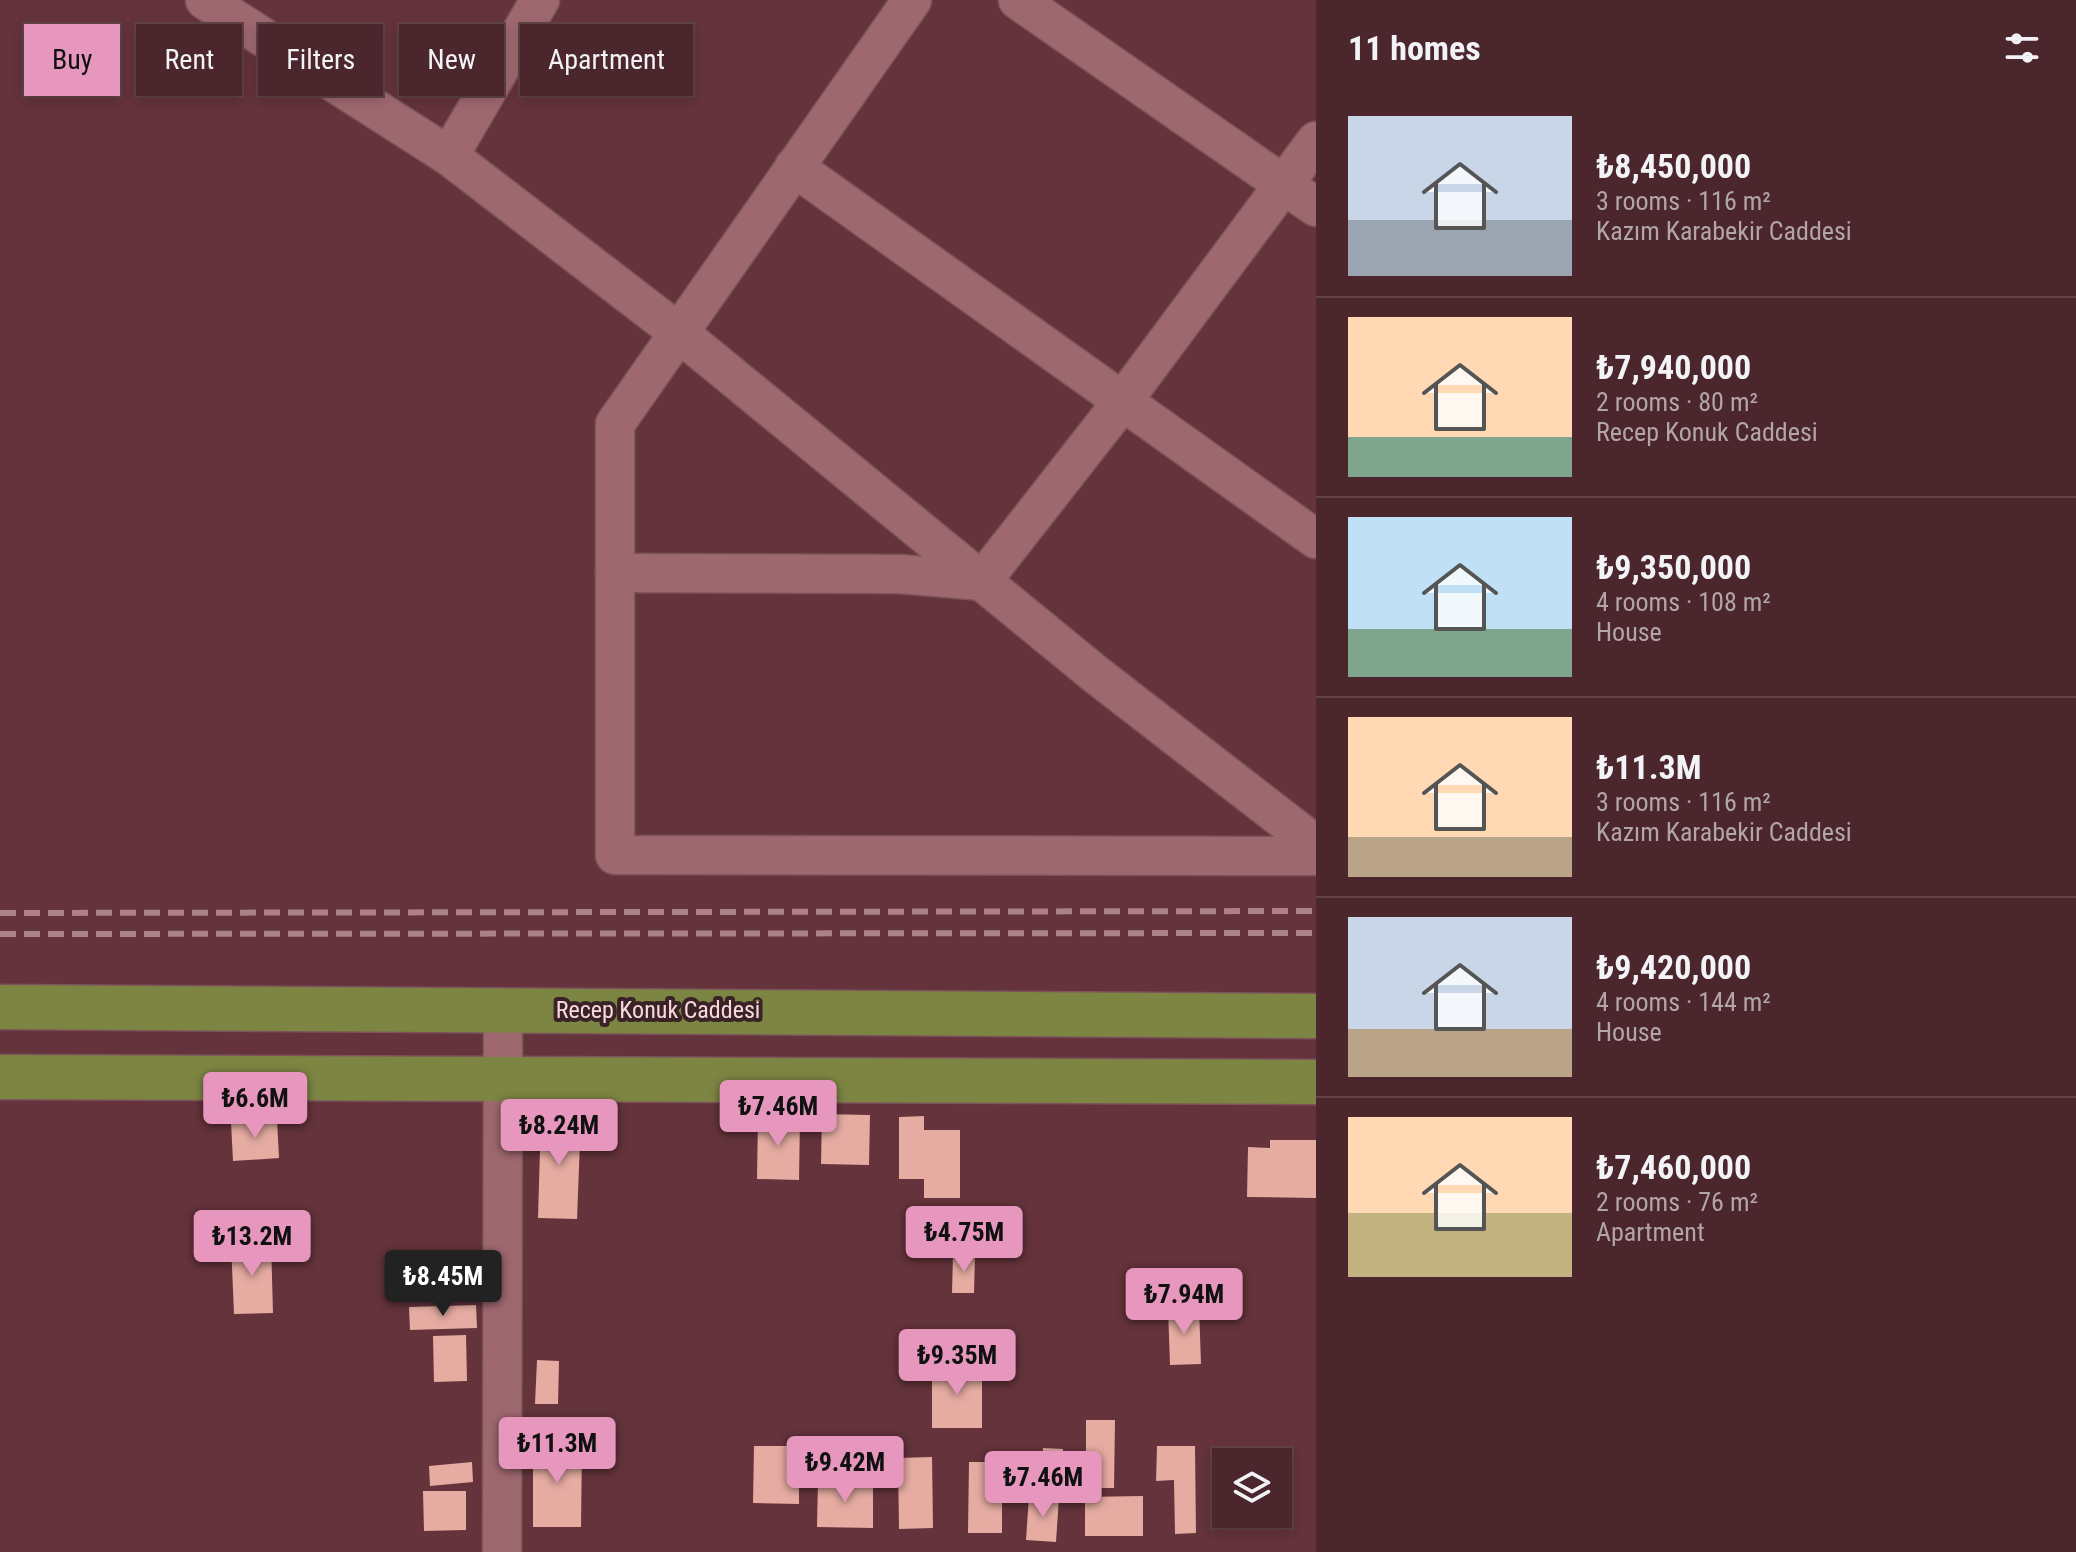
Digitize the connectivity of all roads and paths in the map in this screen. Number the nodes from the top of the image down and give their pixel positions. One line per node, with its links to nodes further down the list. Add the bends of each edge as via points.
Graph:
1 (205, 0): 6 (street)
2 (540, 0): 6 (street)
3 (912, 0): 7 (street)
4 (1018, 0): 8 (street)
5 (1316, 141): 8 (street)
6 (449, 156): 10 (street)
7 (794, 167): 10 (street); 11 (street)
8 (1284, 184): 9 (street); 11 (street)
9 (1316, 207)
10 (678, 332): 13 (street, via 615,424); 14 (street)
11 (1122, 402): 12 (street); 14 (street)
12 (1316, 539)
13 (615, 573): 14 (street, via 900,574); 16 (street, via 615,855)
14 (982, 581): 15 (street)
15 (1316, 845)
16 (1316, 856)
17 (0, 1007): 18 (main road, Recep Konuk Caddesi)
18 (503, 1009): 19 (main road, Recep Konuk Caddesi); 21 (street)
19 (1316, 1016)
20 (0, 1077): 21 (main road)
21 (502, 1080): 22 (main road); 23 (street)
22 (1316, 1082)
23 (502, 1552)

